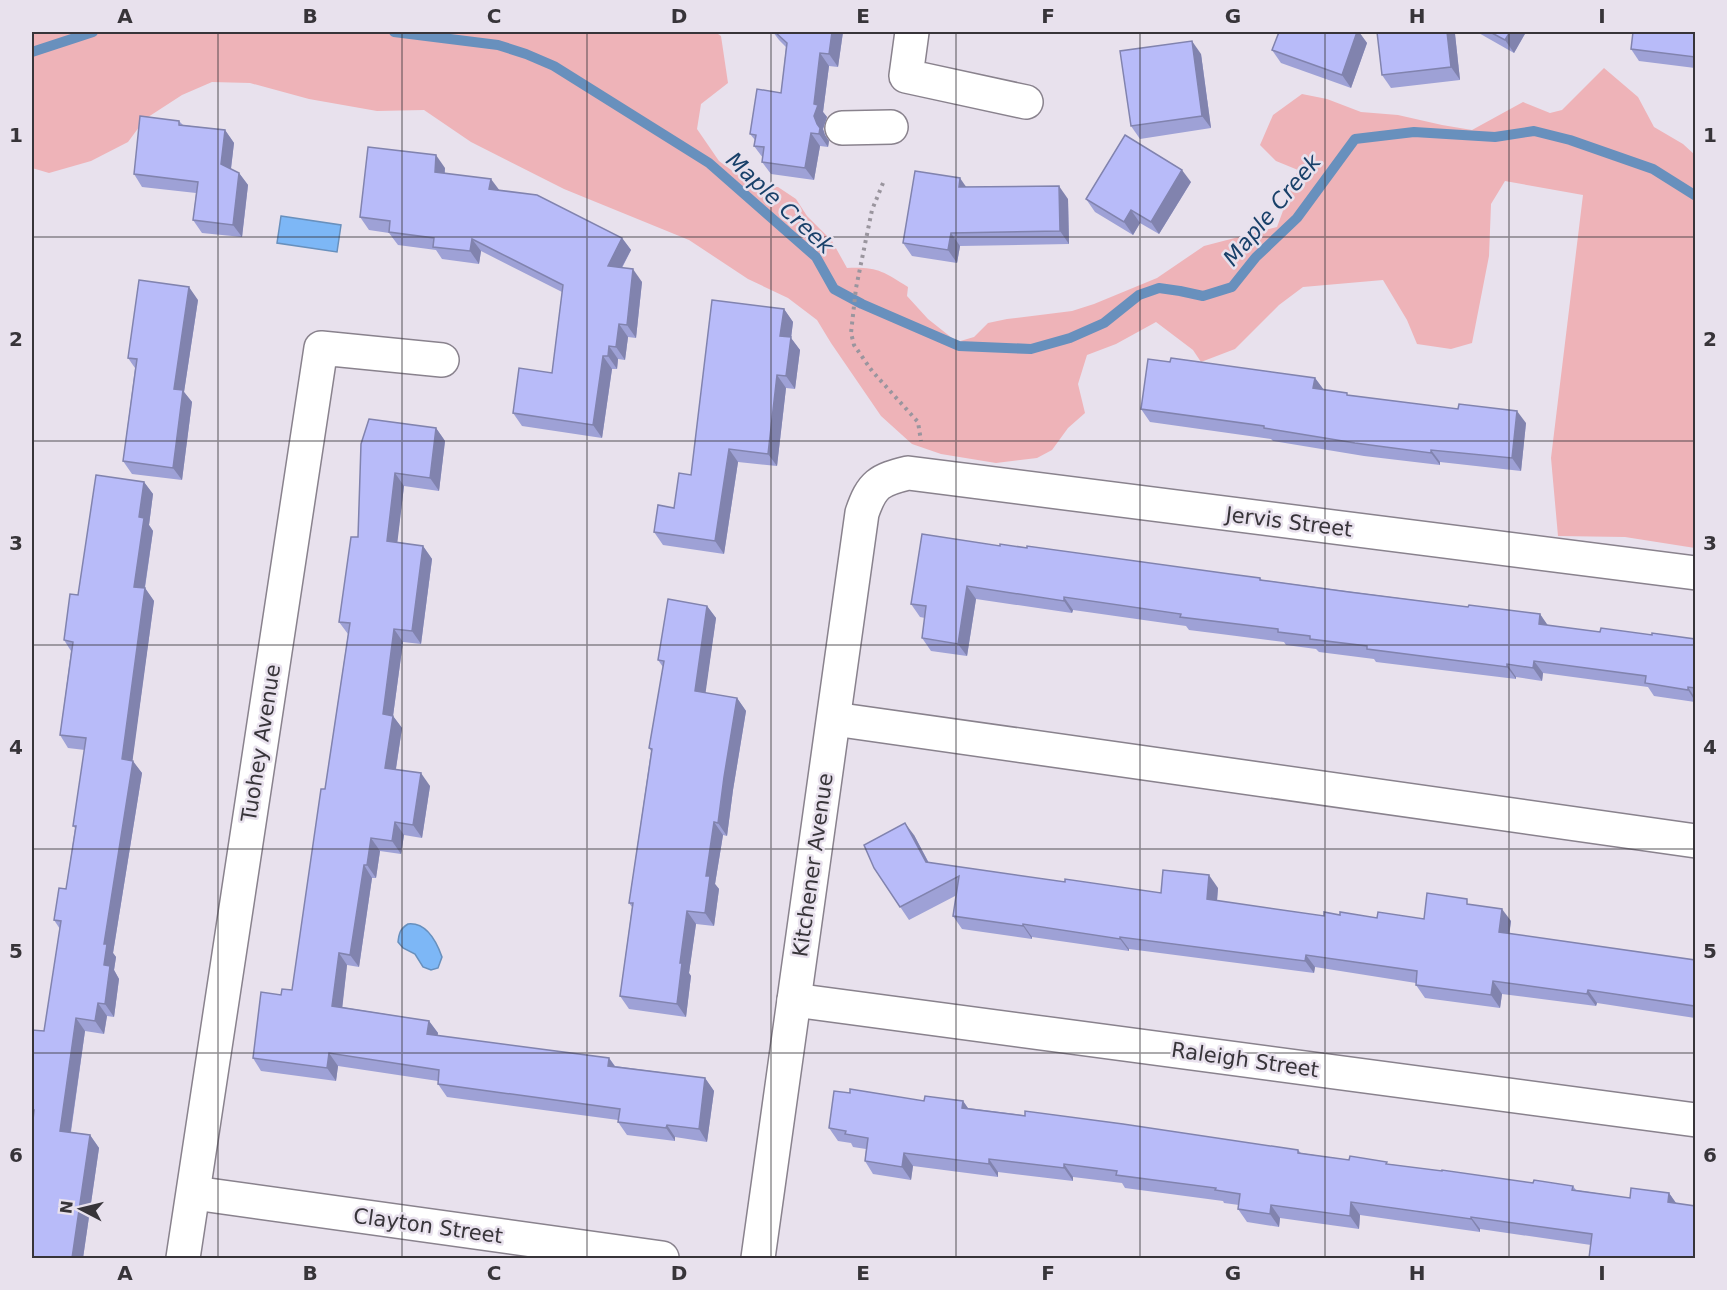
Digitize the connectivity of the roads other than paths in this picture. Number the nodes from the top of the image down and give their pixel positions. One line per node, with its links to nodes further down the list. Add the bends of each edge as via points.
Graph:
1 (912, 32): 2 (street, via 906,76)
2 (1026, 102)
3 (891, 127): 4 (street)
4 (842, 128)
5 (442, 360): 12 (street, Tuohey Avenue, via 321,348)
6 (884, 479): 7 (street, Jervis Street, via 908,473); 8 (street, Kitchener Avenue, via 873,489 862,513)
7 (1695, 573)
8 (834, 720): 9 (street); 10 (street, Kitchener Avenue)
9 (1695, 841)
10 (795, 1000): 11 (street, Raleigh Street); 15 (street, Kitchener Avenue)
11 (1695, 1120)
12 (194, 1192): 13 (street, Tuohey Avenue); 14 (street, Clayton Street)
13 (183, 1258)
14 (662, 1258)
15 (758, 1258)

